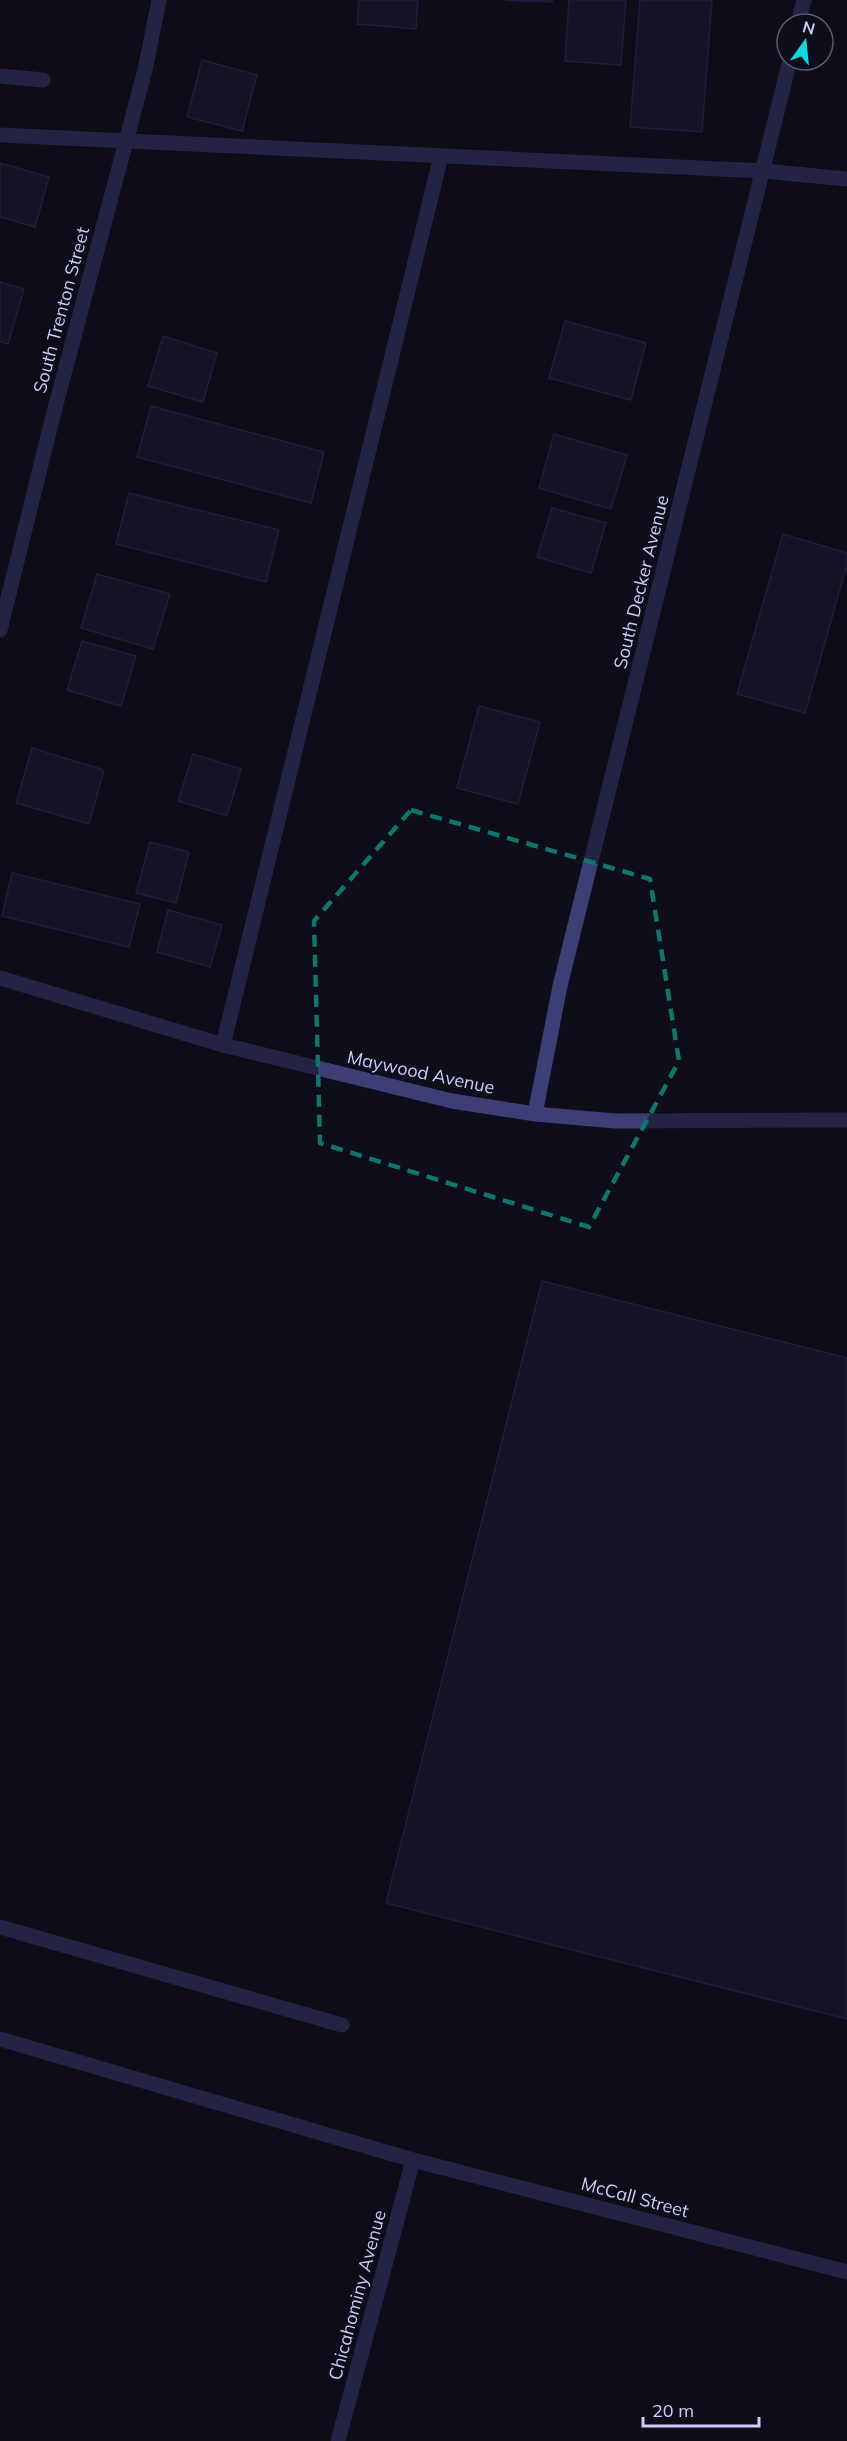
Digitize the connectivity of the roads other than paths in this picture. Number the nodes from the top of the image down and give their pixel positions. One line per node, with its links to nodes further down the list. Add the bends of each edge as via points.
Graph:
1 (159, 0): 6 (street, South Trenton Street)
2 (787, 72): 8 (street, South Decker Avenue)
3 (0, 76): 4 (street)
4 (43, 80)
5 (0, 135): 6 (street)
6 (126, 141): 7 (street); 10 (street, South Trenton Street)
7 (441, 156): 8 (street); 12 (street)
8 (764, 171): 9 (street); 13 (street, South Decker Avenue, via 561,986)
9 (847, 179)
10 (0, 630)
11 (0, 978): 12 (street, Maywood Avenue)
12 (224, 1045): 13 (street, Maywood Avenue, via 453,1101)
13 (535, 1114): 14 (street, Maywood Avenue, via 615,1121)
14 (847, 1120)
15 (0, 1927): 16 (street)
16 (342, 2025)
17 (0, 2039): 18 (street, McCall Street)
18 (413, 2160): 19 (street, McCall Street); 20 (street, Chicahominy Avenue)
19 (847, 2272)
20 (338, 2441)

